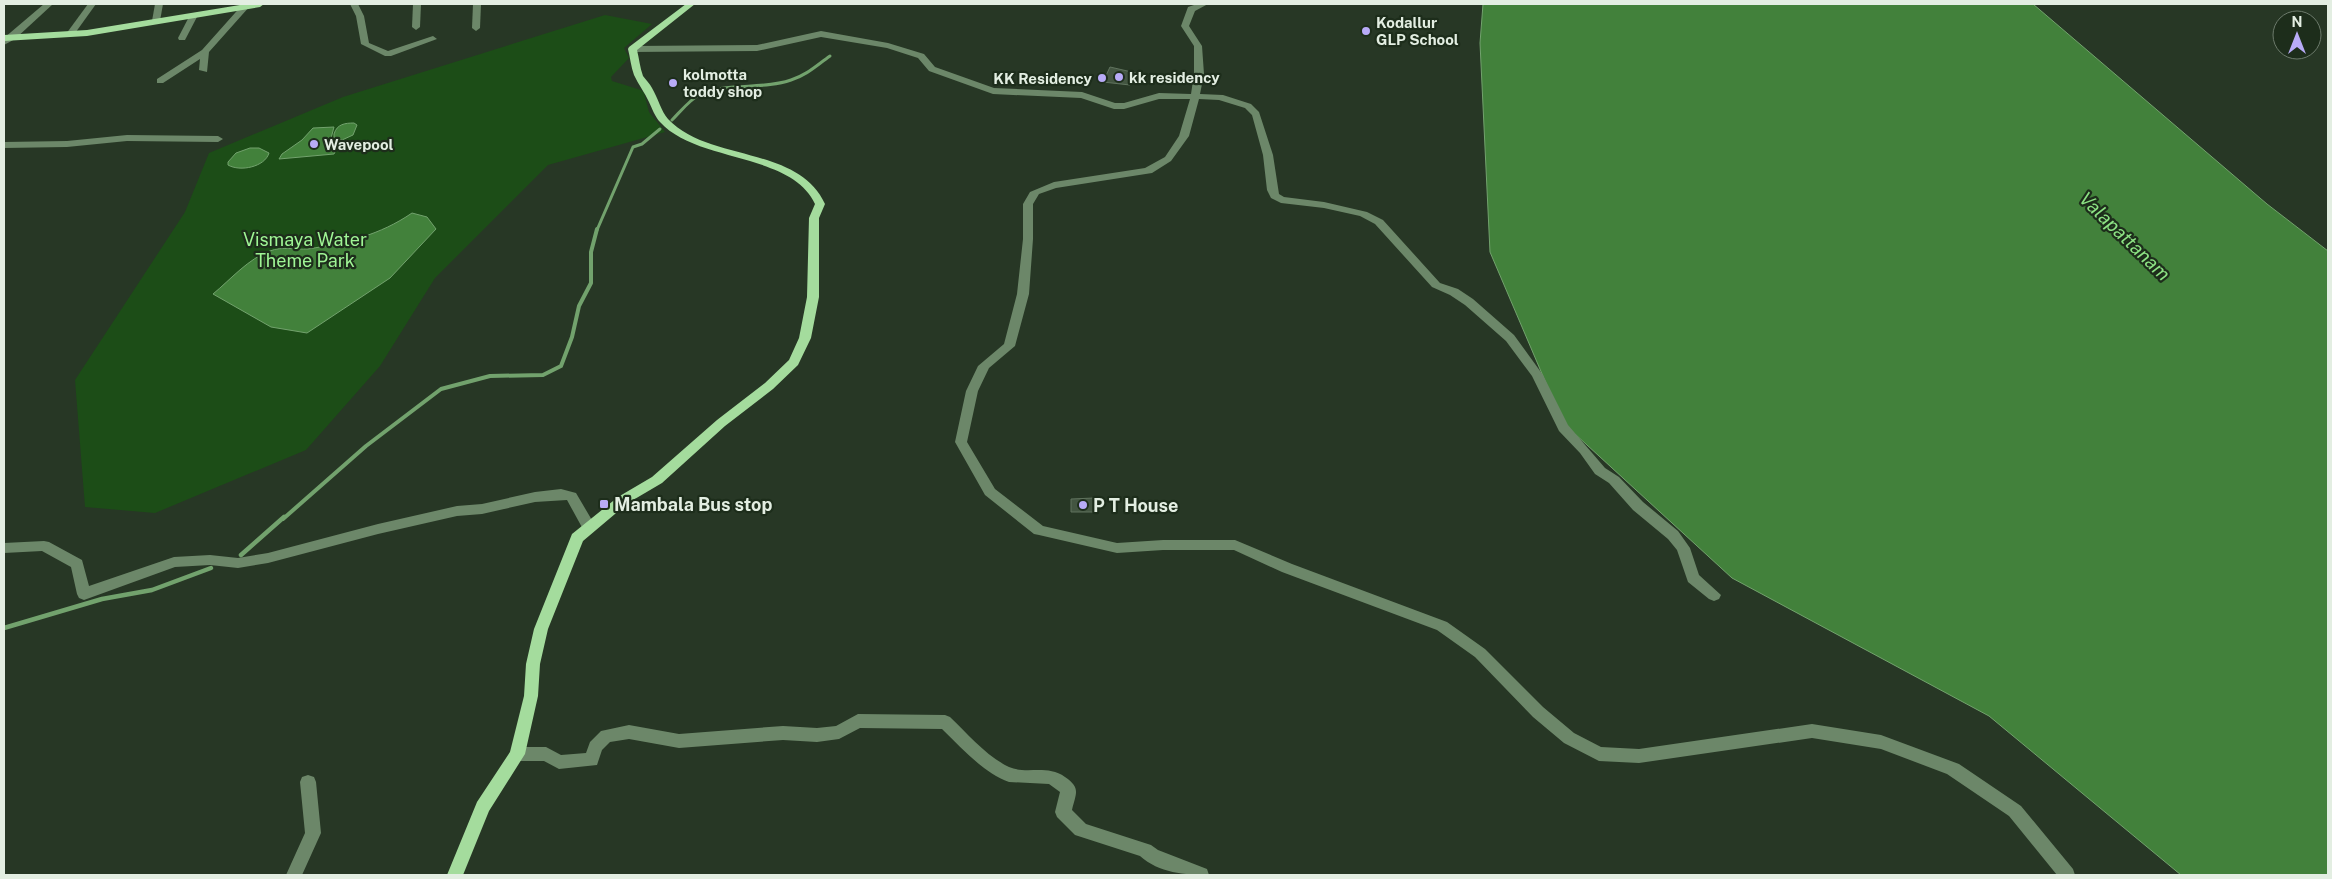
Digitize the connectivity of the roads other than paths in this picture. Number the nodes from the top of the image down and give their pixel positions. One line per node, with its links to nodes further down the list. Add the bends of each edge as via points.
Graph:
1 (50, 4): 17 (street)
2 (92, 4): 15 (street)
3 (159, 4): 12 (street)
4 (260, 4): 10 (main road)
5 (354, 4): 18 (street, via 360,16 365,44 374,49 388,54)
6 (417, 4): 13 (street)
7 (477, 4): 14 (street)
8 (691, 4): 19 (main road)
9 (1204, 4): 23 (street, via 1191,8 1185,26 1198,46 1199,74)
10 (246, 6): 11 (main road); 20 (street)
11 (194, 15): 12 (main road); 16 (street)
12 (156, 21): 15 (main road)
13 (416, 27)
14 (476, 28)
15 (70, 34): 17 (main road)
16 (182, 38)
17 (7, 39)
18 (433, 39)
19 (632, 49): 23 (street, via 757,48 821,34 888,46 921,56 932,69 993,91 1082,96 1114,106 1159,96); 26 (main road, via 639,76 663,120 684,136 737,156 764,161 814,191 820,204 814,218 813,297 805,338 794,362 657,480 623,500)
20 (206, 52): 21 (street); 22 (street)
21 (204, 70)
22 (160, 81)
23 (1195, 96): 28 (street, via 1236,101 1256,114 1275,196 1281,200 1363,214 1379,222 1436,285 1469,302 1510,338 1537,375 1567,432 1600,472 1614,480 1638,506 1673,534 1683,548 1693,578); 34 (street, via 1184,136 1168,158 1148,172 1054,185 1035,192 1028,204 1023,294 1009,346 984,366 972,392 961,442 990,492 1039,530 1117,548 1234,546 1442,626 1480,653 1538,712 1569,738 1599,754 1639,756 1812,731 1881,742 1953,769 2014,811)
24 (218, 140): 25 (street, via 127,138 67,144)
25 (4, 145)
26 (589, 527): 27 (street, via 571,496 535,497 378,529 261,559 238,563 210,560 174,562 84,594 77,564 62,555 44,546); 29 (main road, via 577,538 541,629 533,664 532,696)
27 (4, 548)
28 (1714, 595)
29 (518, 754): 32 (main road, via 483,806); 33 (street, via 546,754 559,762 592,760 595,747 606,736 629,732 679,741 733,736 817,735 839,732 858,721 945,722 987,762 1009,775 1052,777 1069,789 1063,812 1081,830 1145,850 1152,856)
30 (308, 782): 31 (street, via 313,832)
31 (294, 875)
32 (455, 875)
33 (1200, 875)
34 (2067, 875)

